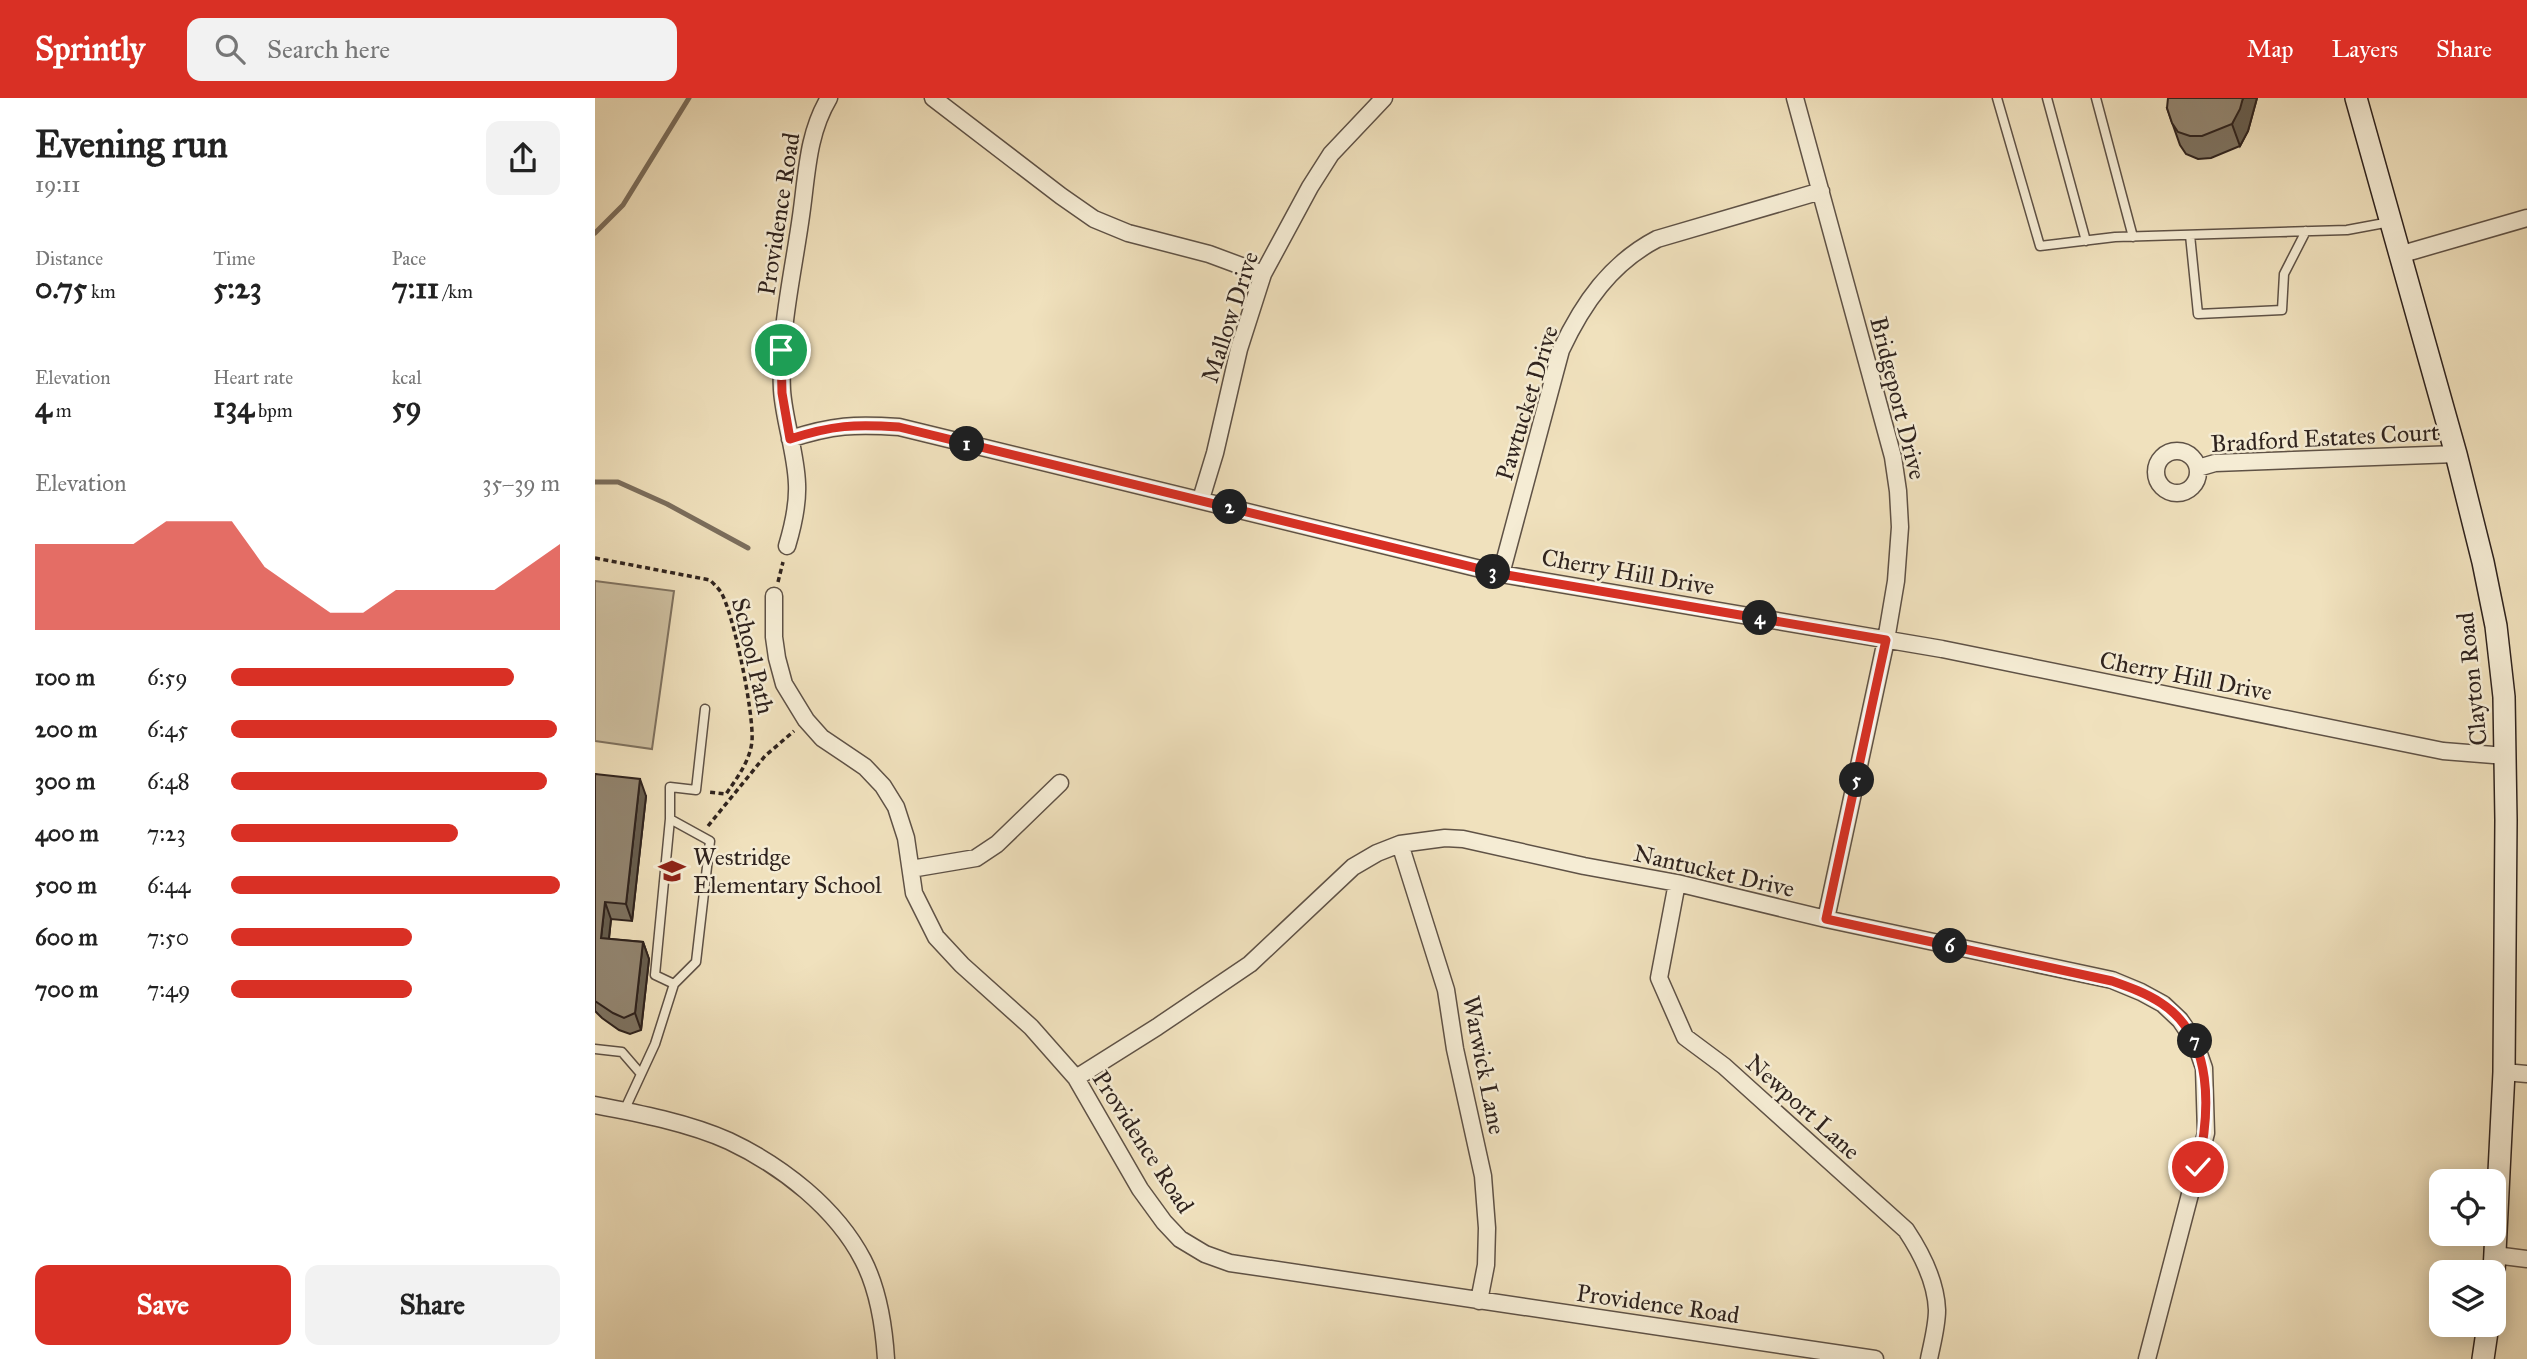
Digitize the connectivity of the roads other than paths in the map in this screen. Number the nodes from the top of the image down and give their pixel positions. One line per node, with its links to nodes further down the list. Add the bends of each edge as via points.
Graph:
1 (829, 98): 18 (street, Providence Road, via 811,141 783,337 782,393)
2 (933, 98): 17 (street, via 1094,219)
3 (1384, 98): 17 (street, Mallow Drive, via 1331,154)
4 (1795, 98): 9 (street, Bridgeport Drive)
5 (1997, 98): 15 (lane, via 2040,246)
6 (2047, 98): 15 (lane)
7 (2097, 98): 14 (lane)
8 (2355, 98): 11 (main road, Clayton Road)
9 (1821, 191): 23 (street, Pawtucket Drive, via 1657,239 1620,263 1602,282 1561,350); 25 (street, Bridgeport Drive, via 1893,457 1898,491 1901,527)
10 (2527, 218): 16 (street)
11 (2390, 222): 12 (lane); 16 (main road, Clayton Road)
12 (2306, 231): 13 (lane); 13 (lane, via 2284,274 2282,310 2198,314)
13 (2190, 235): 14 (lane)
14 (2133, 237): 15 (lane)
15 (2086, 241)
16 (2399, 255): 19 (main road, Clayton Road)
17 (1263, 274): 21 (street, Mallow Drive)
18 (790, 439): 21 (street, Cherry Hill Drive, via 825,427 899,427); 22 (street, Providence Road, via 796,512)
19 (2456, 454): 20 (street, Bradford Estates Court, via 2215,463); 27 (main road, Clayton Road, via 2496,626)
20 (2198, 468)
21 (1201, 499): 23 (street, Cherry Hill Drive)
22 (786, 547)
23 (1501, 574): 25 (street, Cherry Hill Drive)
24 (774, 596): 31 (street, Providence Road, via 777,658 784,684 822,738 865,767 883,786 903,827)
25 (1886, 640): 27 (street, Cherry Hill Drive, via 2442,751); 33 (street, Bridgeport Drive)
26 (705, 709): 29 (lane, via 696,790 670,787)
27 (2506, 756): 36 (main road, Clayton Road)
28 (1060, 783): 31 (street, via 997,844 976,858)
29 (670, 819): 34 (lane, via 655,975); 34 (lane, via 710,841 696,962)
30 (1400, 844): 32 (street, Nantucket Drive, via 1463,839); 39 (street, Nantucket Drive, via 1353,867 1228,980); 45 (street, Warwick Lane, via 1446,990 1483,1177 1486,1265)
31 (911, 869): 39 (street, Providence Road, via 915,893 936,937 1031,1027)
32 (1677, 883): 33 (street, Nantucket Drive); 49 (street, Newport Lane, via 1659,978 1685,1037 1724,1066 1906,1230 1923,1256 1933,1285 1937,1311)
33 (1826, 919): 50 (street, Nantucket Drive, via 2112,981 2164,1004 2180,1020 2195,1042 2204,1068 2206,1133)
34 (674, 984): 38 (lane, via 656,1044)
35 (595, 1049): 38 (lane, via 622,1052)
36 (2504, 1072): 37 (street); 43 (main road, Clayton Road)
37 (2527, 1073)
38 (641, 1074): 41 (lane)
39 (1076, 1078): 45 (street, Providence Road, via 1164,1222 1180,1239 1205,1254 1230,1263)
40 (595, 1105): 41 (street)
41 (624, 1111): 47 (street, via 728,1140 778,1168 813,1198 863,1261 877,1300)
42 (2527, 1259): 44 (street)
43 (2494, 1260)
44 (2506, 1262)
45 (1479, 1301): 48 (street, Providence Road)
46 (2486, 1337): 51 (main road)
47 (886, 1359)
48 (1875, 1359)
49 (1929, 1359)
50 (2147, 1359)
51 (2483, 1359)

